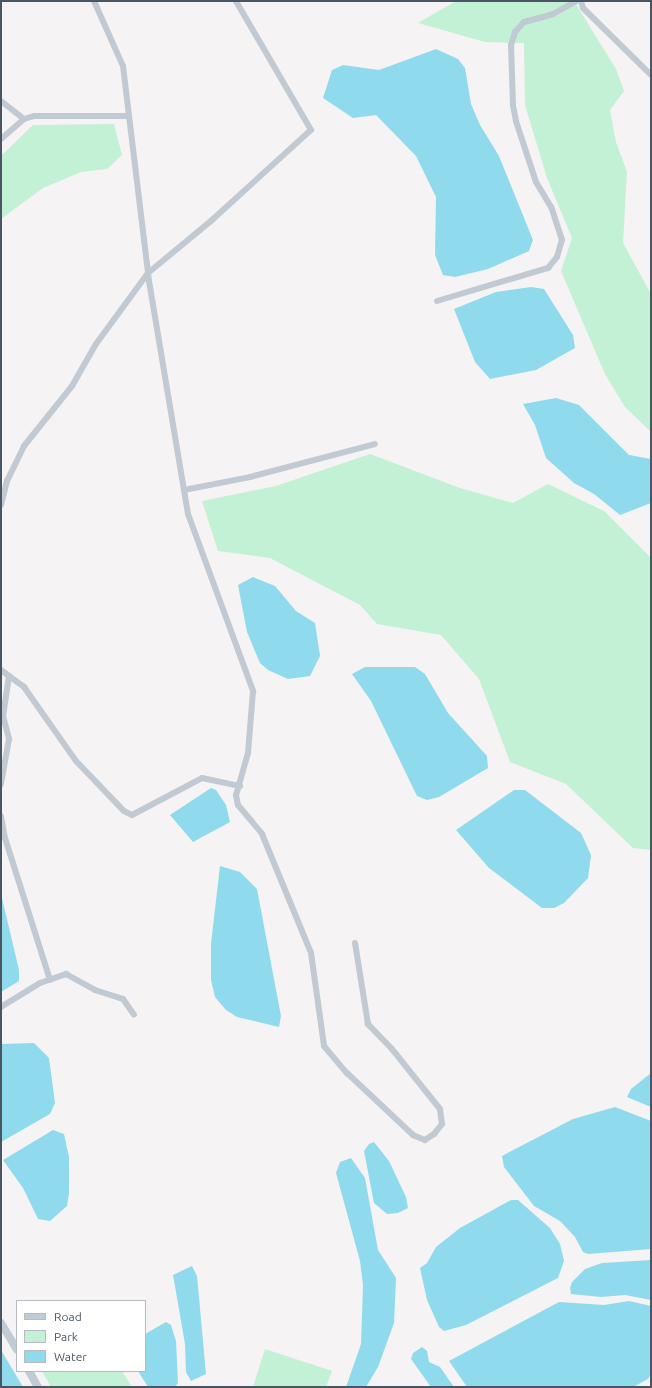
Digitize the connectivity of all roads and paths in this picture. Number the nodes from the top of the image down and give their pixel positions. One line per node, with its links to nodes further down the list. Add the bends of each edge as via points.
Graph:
1 (94, 1): 7 (street, via 123,66)
2 (236, 1): 10 (street, via 311,130 212,220)
3 (576, 1): 11 (street, via 553,14 524,22 515,32 511,45 516,122 536,182 551,206 562,240 557,257 548,268)
4 (581, 1): 5 (street, via 583,8)
5 (651, 75)
6 (1, 101): 8 (street)
7 (129, 116): 8 (street, via 60,114); 10 (street)
8 (24, 119): 9 (street)
9 (1, 139)
10 (148, 273): 13 (street); 14 (street, via 96,344 72,386 24,446 8,480)
11 (437, 301)
12 (374, 444): 13 (street, via 250,477)
13 (184, 490): 18 (street, via 188,514 253,691 248,753)
14 (1, 505)
15 (1, 670): 16 (street)
16 (8, 676): 17 (street, via 3,716 9,739); 18 (street, via 24,687 76,761 124,811 132,815 202,778)
17 (1, 784)
18 (240, 786): 20 (street, via 236,795 238,805 262,834 311,953 324,1046 347,1073 413,1135 425,1140 442,1124 440,1109 392,1049 368,1024)
19 (1, 816): 21 (street, via 5,838)
20 (356, 943)
21 (50, 980): 22 (street); 23 (street, via 66,974 95,990 123,999)
22 (1, 1007)
23 (134, 1015)
24 (1, 1323): 25 (main road)
25 (16, 1348)
26 (30, 1372): 27 (main road)
27 (38, 1387)

